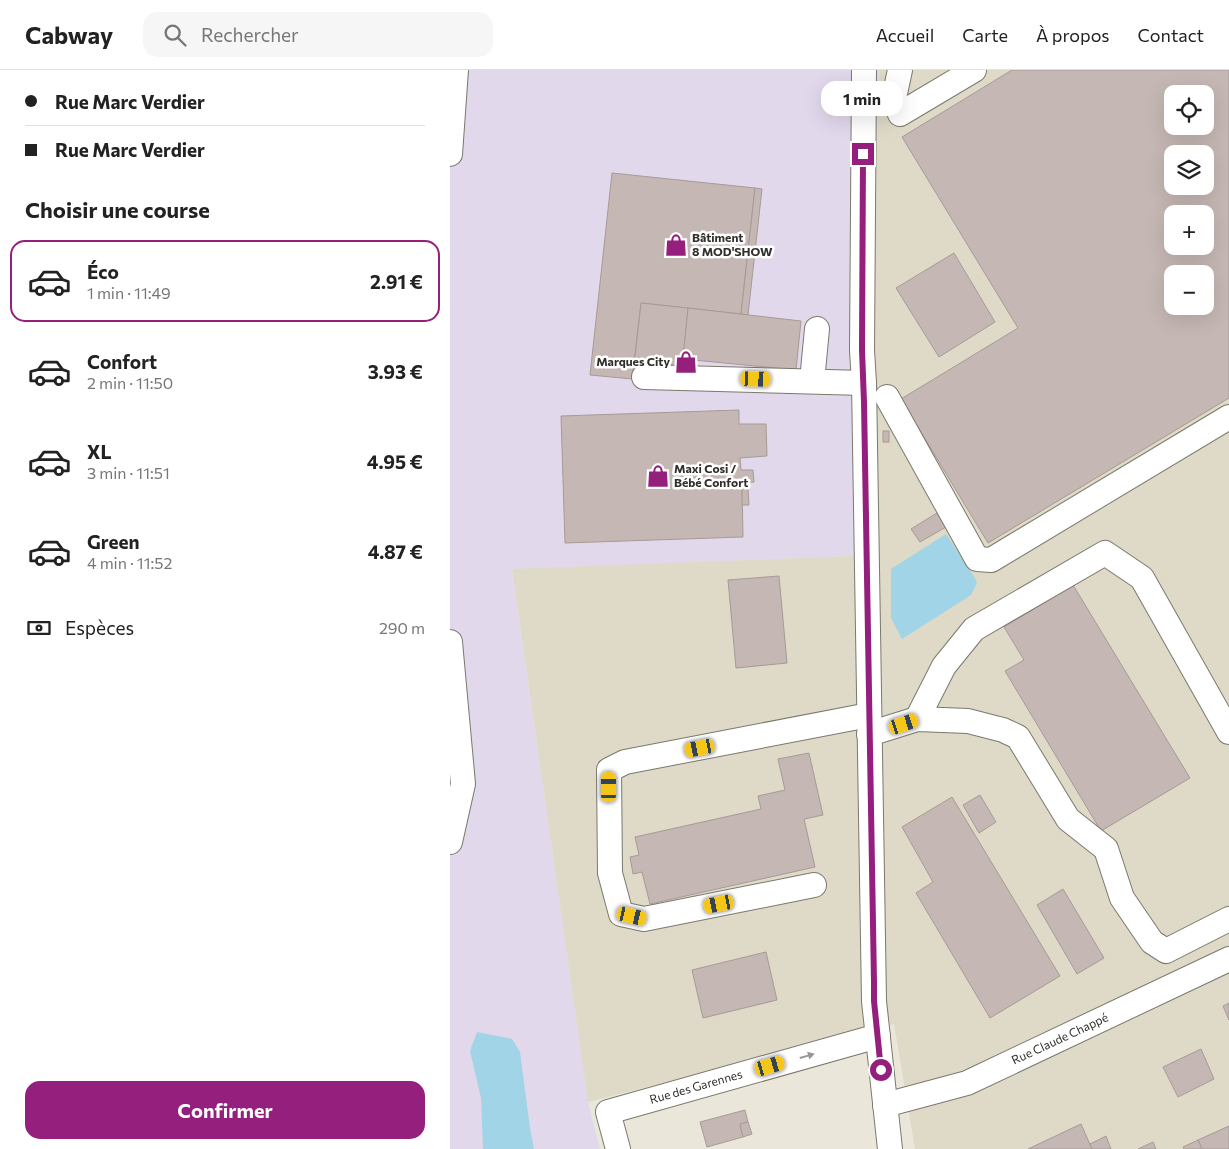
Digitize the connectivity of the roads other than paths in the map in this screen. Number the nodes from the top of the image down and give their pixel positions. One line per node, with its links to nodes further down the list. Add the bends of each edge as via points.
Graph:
1 (456, 70): 5 (street)
2 (864, 70): 9 (street)
3 (900, 70): 4 (street, via 894,98 900,114)
4 (974, 70)
5 (450, 154)
6 (818, 329): 8 (street)
7 (644, 377): 8 (street)
8 (812, 381): 9 (street)
9 (864, 383): 14 (street)
10 (887, 397): 11 (street, via 977,559 991,560)
11 (1229, 416)
12 (450, 642): 16 (street, via 463,784)
13 (916, 719): 14 (street); 15 (street, via 944,666 974,629 1105,553 1142,578); 18 (street, via 968,721 1018,737 1068,819 1106,849 1122,898 1152,942 1166,951)
14 (869, 725): 17 (street, via 625,762 609,770 610,873 621,914 644,919); 20 (street, via 874,1001)
15 (1229, 732)
16 (450, 842)
17 (814, 885)
18 (1229, 919)
19 (1229, 959): 21 (street, Rue Claude Chappé, via 966,1083)
20 (878, 1036): 21 (street); 22 (street, Rue des Garennes, one-way to 20, via 608,1112)
21 (885, 1105): 23 (street)
22 (618, 1149)
23 (890, 1149)

